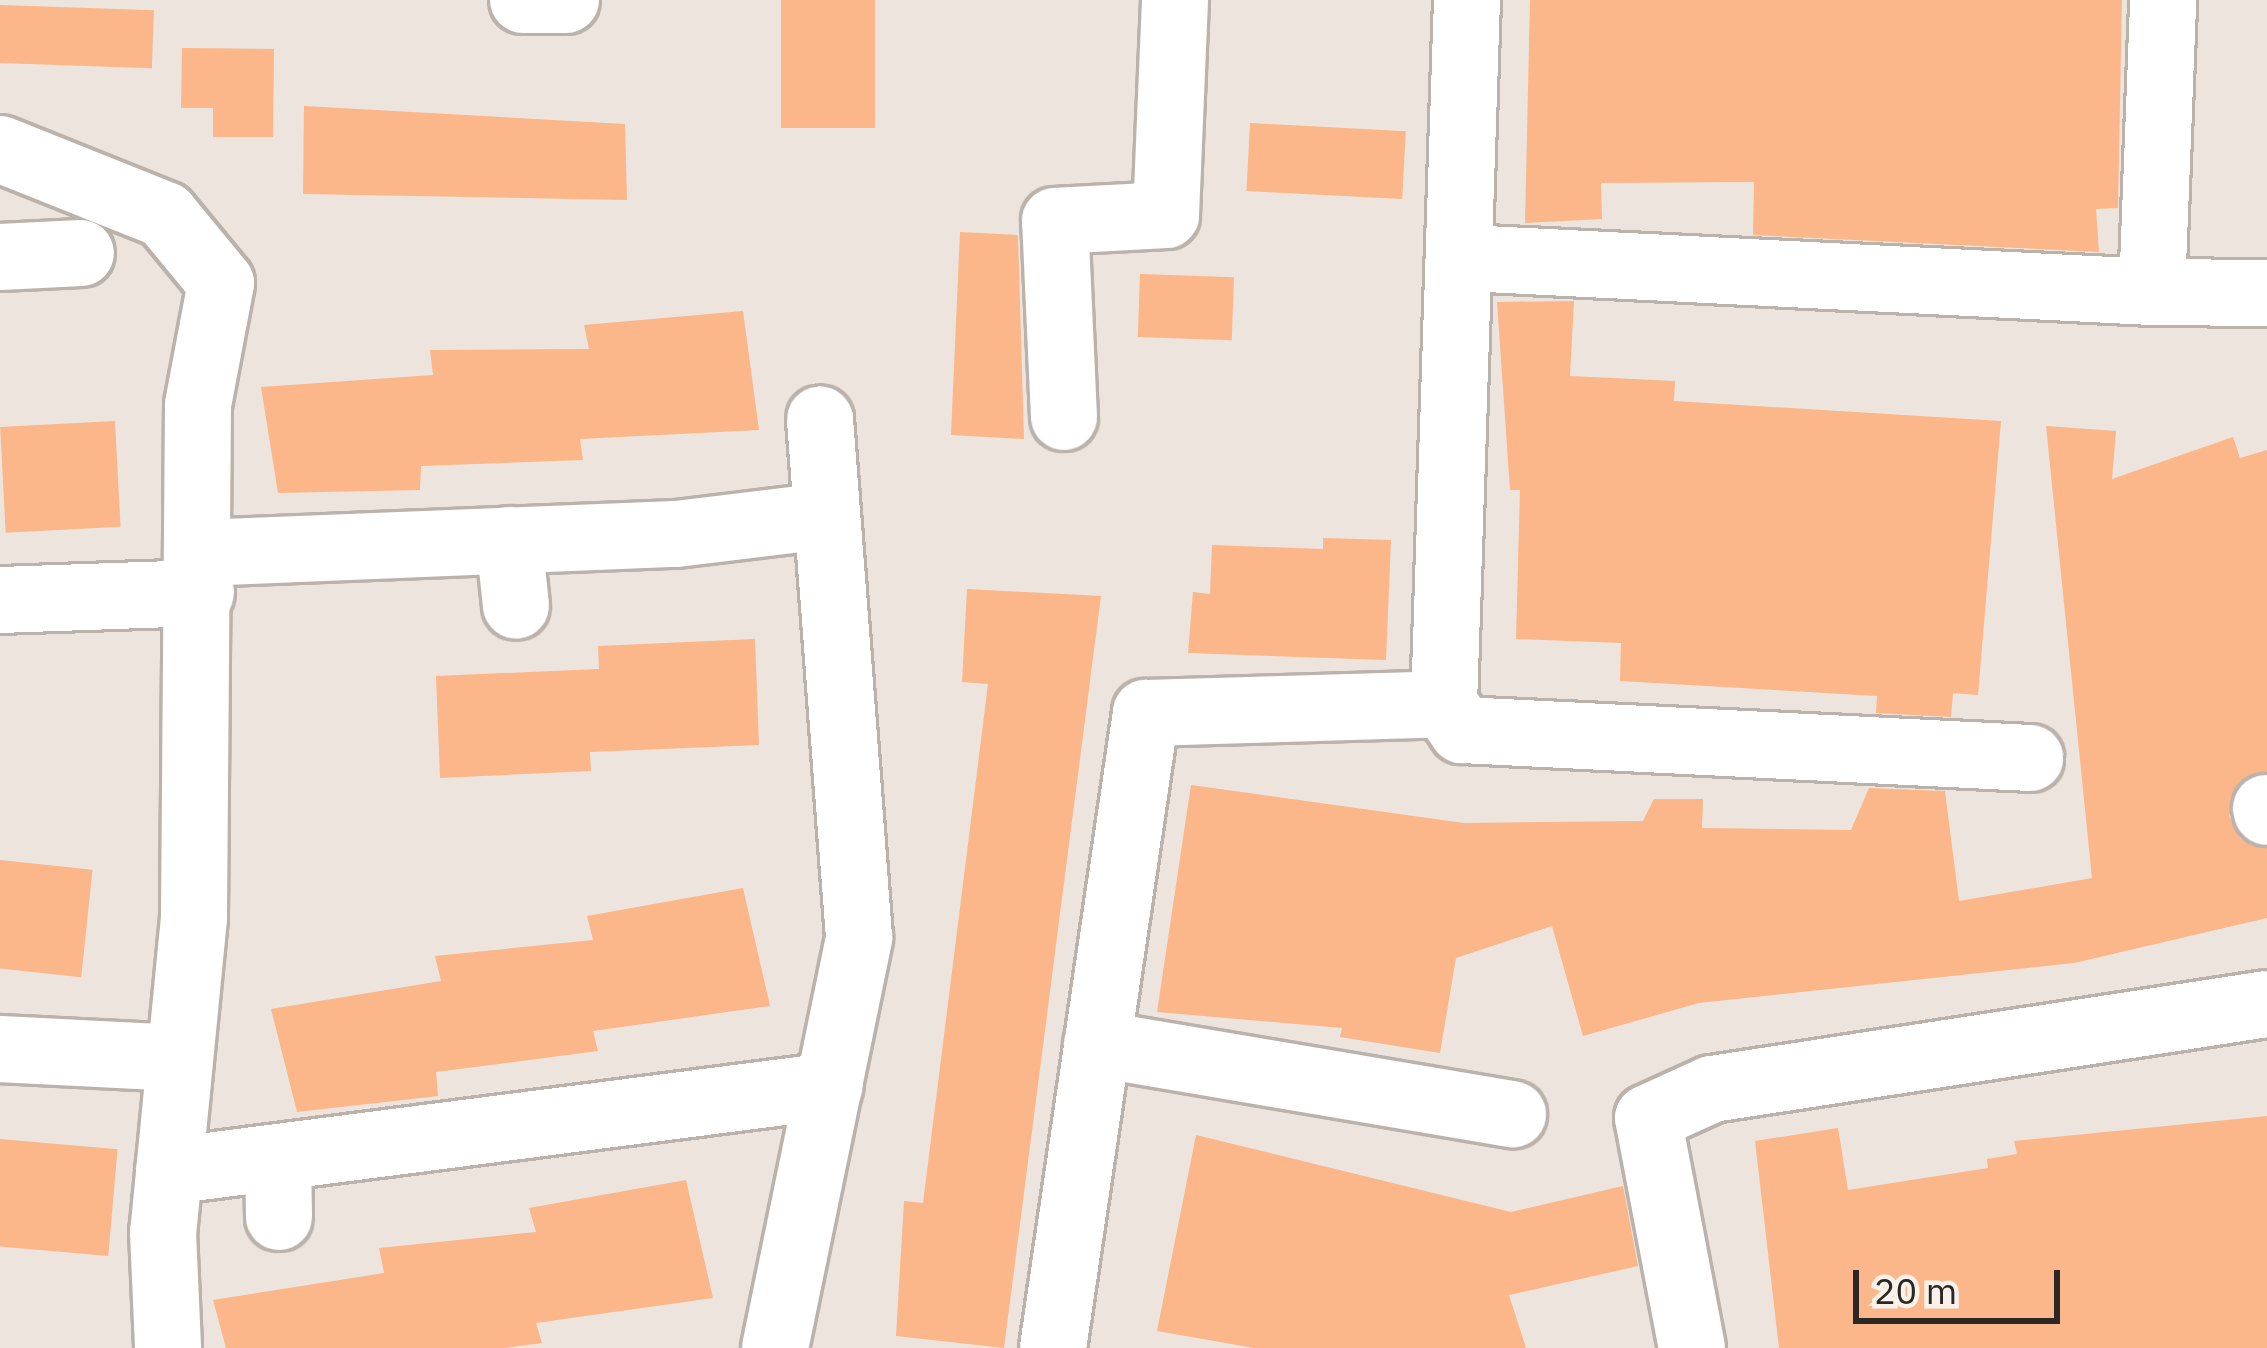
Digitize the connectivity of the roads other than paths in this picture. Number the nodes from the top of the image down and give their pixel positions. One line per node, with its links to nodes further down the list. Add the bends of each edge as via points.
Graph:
1 (523, 0): 2 (street)
2 (566, 0)
3 (1174, 0): 12 (street, via 1166,214 1055,221)
4 (1467, 0): 9 (street)
5 (2163, 0): 10 (street)
6 (0, 149): 16 (street, via 165,215 221,283 198,406)
7 (81, 253): 8 (street)
8 (0, 256)
9 (1466, 258): 10 (street); 19 (street)
10 (2152, 292): 11 (street)
11 (2267, 292)
12 (1064, 417)
13 (820, 419): 14 (street)
14 (825, 516): 15 (street, via 677,558); 25 (street, via 859,937)
15 (509, 540): 16 (street); 18 (street)
16 (201, 573): 17 (street); 23 (street)
17 (0, 600)
18 (516, 606)
19 (1444, 704): 20 (street, via 1462,730); 22 (street, via 1146,713)
20 (2030, 758)
21 (2267, 1004): 31 (street, via 1712,1089 1648,1118)
22 (1097, 1044): 26 (street); 30 (street)
23 (180, 1058): 24 (street); 27 (street)
24 (32, 1069)
25 (830, 1086): 27 (street, via 610,1144 440,1167 278,1188); 29 (street)
26 (1514, 1114)
27 (169, 1172): 28 (street)
28 (167, 1348)
29 (775, 1348)
30 (1053, 1348)
31 (1692, 1348)

